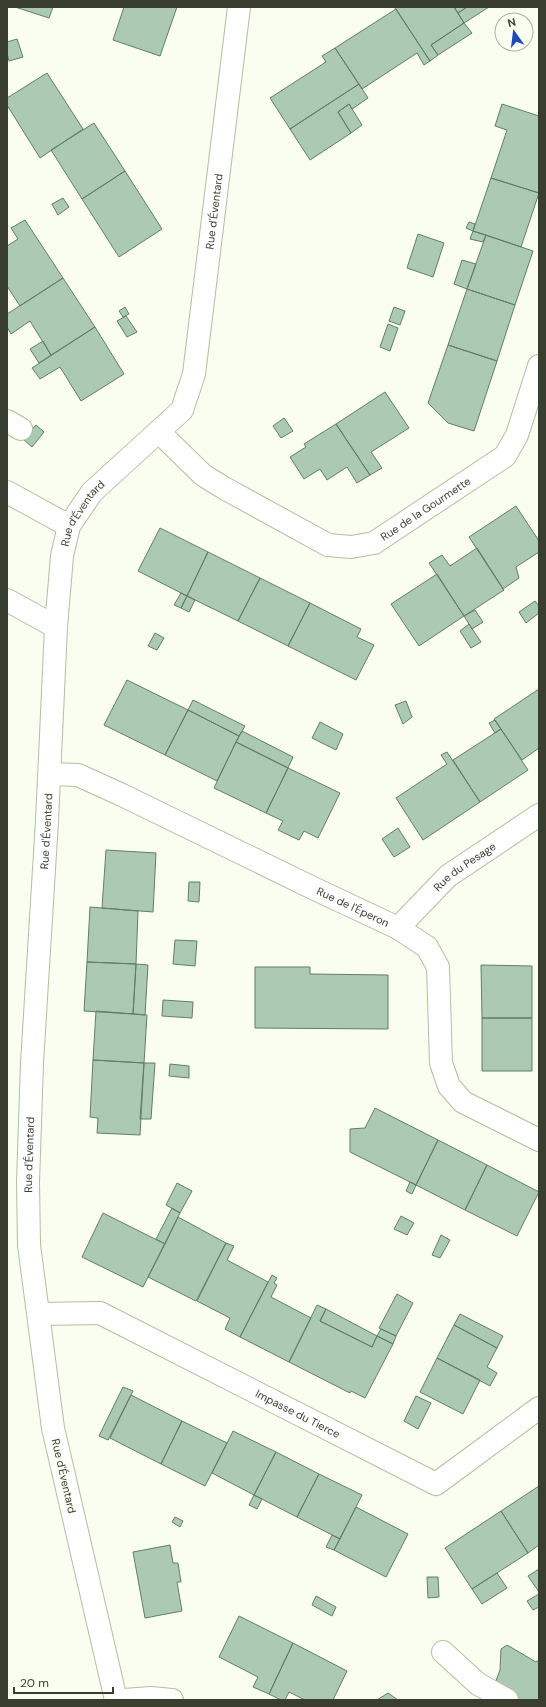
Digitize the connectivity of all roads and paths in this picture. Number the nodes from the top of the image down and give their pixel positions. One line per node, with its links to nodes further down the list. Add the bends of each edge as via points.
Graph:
1 (238, 7): 3 (street, Rue d'Éventard, via 194,374 182,410)
2 (539, 366): 3 (street, Rue de la Gourmette, via 517,435 505,456 374,543 351,547 328,545 224,488 203,475)
3 (159, 432): 5 (street, Rue d'Éventard, via 92,492)
4 (7, 492): 5 (street)
5 (69, 526): 7 (street, Rue d'Éventard, via 62,556)
6 (7, 600): 7 (street)
7 (56, 627): 8 (street, Rue d'Éventard)
8 (50, 774): 10 (street, Rue de l'Éperon, via 78,776 122,795); 12 (street, Rue d'Éventard, via 32,1063 28,1182 29,1245)
9 (539, 815): 10 (street, Rue du Pesage, via 448,876)
10 (398, 928): 11 (street, Rue de l'Éperon, via 427,947 438,967 441,1063 449,1086 463,1102)
11 (539, 1140)
12 (39, 1314): 13 (street, Impasse du Tierce, via 100,1313 436,1484); 15 (street, Rue d'Éventard, via 53,1428)
13 (539, 1408)
14 (443, 1652): 18 (street, via 478,1684)
15 (116, 1700)
16 (124, 1700): 17 (street)
17 (172, 1700)
18 (507, 1700)

